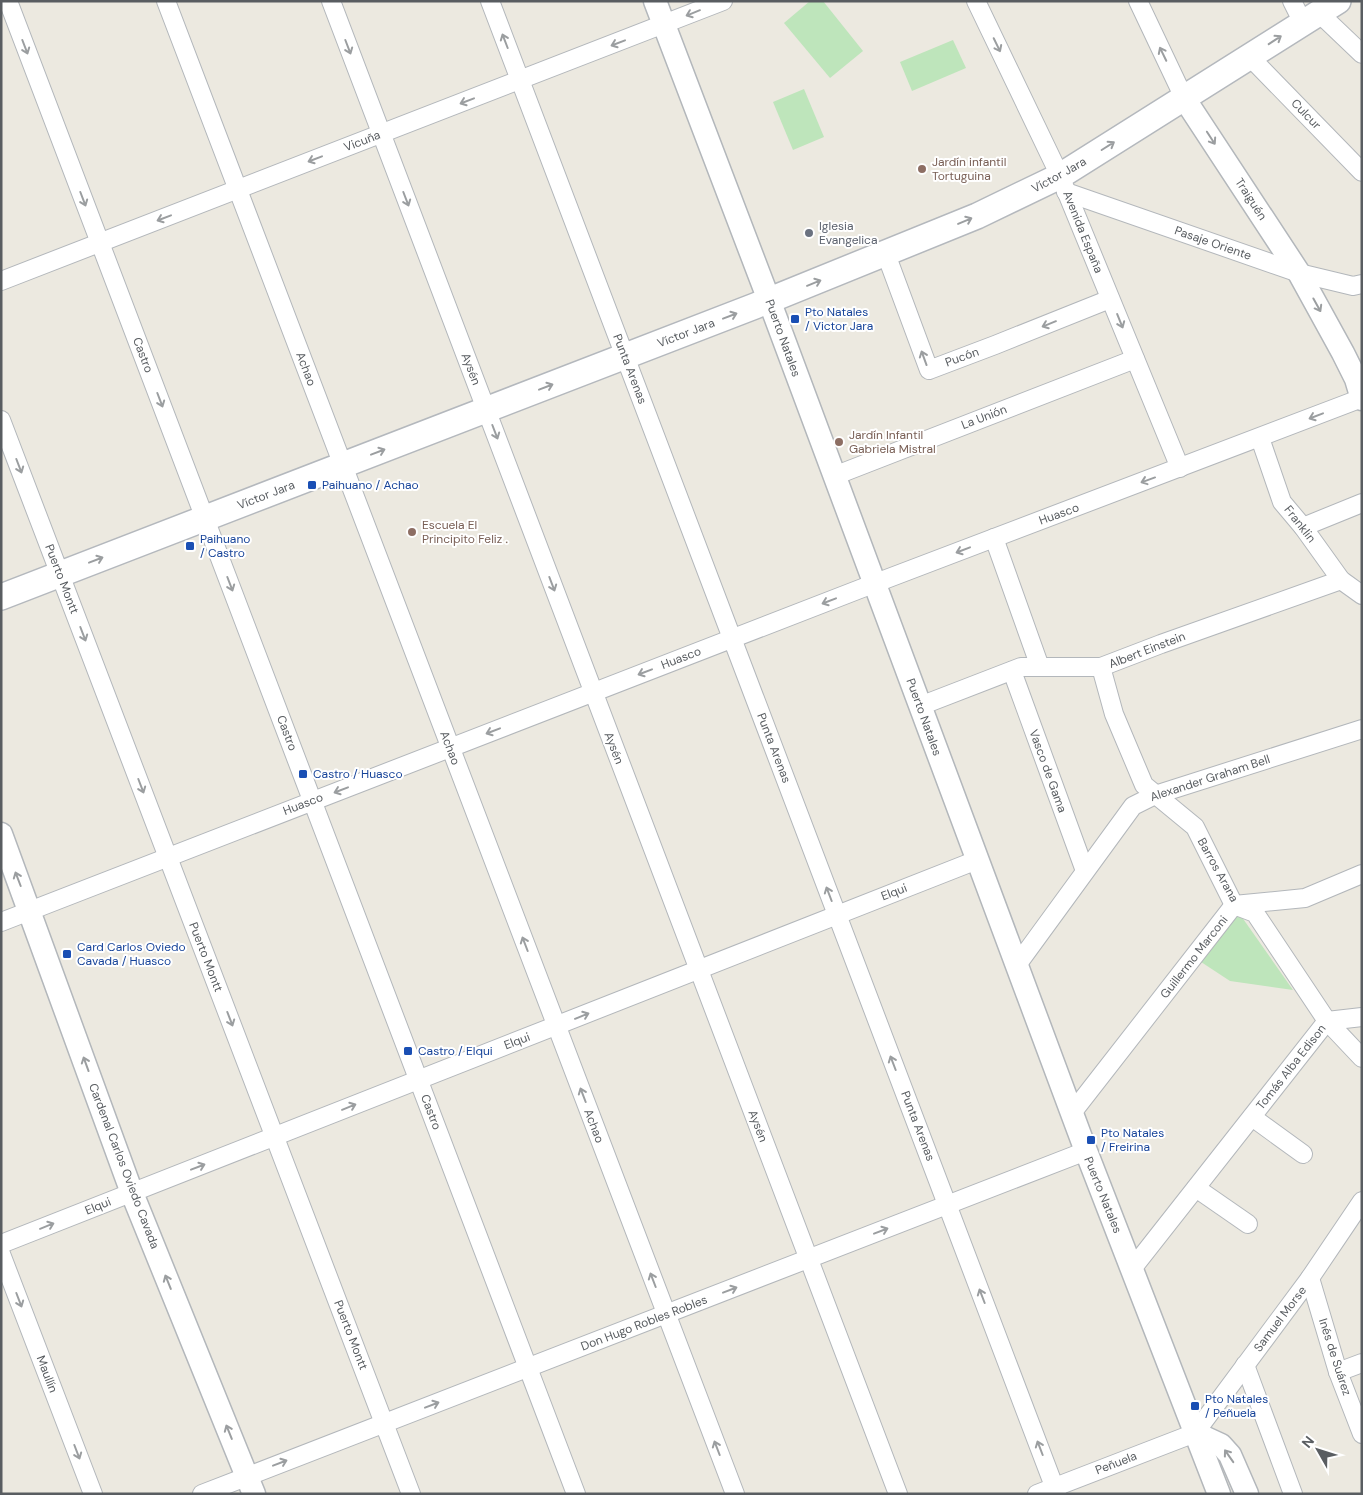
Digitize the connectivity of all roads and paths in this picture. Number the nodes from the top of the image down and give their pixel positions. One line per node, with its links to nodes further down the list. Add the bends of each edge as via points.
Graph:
1 (8, 1): 19 (street, Castro, one-way to 19)
2 (166, 1): 18 (street, Achao)
3 (331, 1): 15 (street, Aysén, one-way to 15)
4 (490, 1): 13 (street, Punta Arenas, one-way to 4)
5 (655, 1): 10 (street, Puerto Natales)
6 (723, 1): 10 (street, Vicuña, one-way to 10)
7 (976, 1): 17 (street, Avenida España, one-way to 17)
8 (1138, 1): 14 (street, Traiguén, one-way to 8)
9 (1313, 10): 11 (street); 12 (main road, Víctor Jara, one-way to 9)
10 (664, 25): 13 (street, Vicuña, one-way to 13); 25 (street, Puerto Natales)
11 (1362, 54)
12 (1250, 57): 14 (main road, Víctor Jara); 16 (street, Culcur)
13 (520, 80): 15 (street, Vicuña, one-way to 15); 26 (street, Punta Arenas)
14 (1184, 98): 17 (main road, Víctor Jara, one-way to 14); 21 (street, Traiguén, one-way to 21)
15 (382, 134): 18 (street, Vicuña, one-way to 18); 29 (street, Aysén, one-way to 29)
16 (1362, 172)
17 (1063, 184): 20 (main road, Víctor Jara, one-way to 17); 21 (street, Pasaje Oriente); 24 (street, Avenida España)
18 (238, 189): 19 (street, Vicuña, one-way to 19); 32 (street, Achao)
19 (100, 242): 22 (street, Vicuña); 36 (street, Castro, one-way to 36)
20 (886, 254): 24 (street, Pucón, one-way to 20, via 929,370); 25 (main road, Víctor Jara, one-way to 20)
21 (1299, 273): 23 (street, Pasaje Oriente, via 1353,286); 28 (street, Traiguén, one-way to 28, via 1352,370)
22 (1, 280)
23 (1362, 284)
24 (1110, 299): 27 (street, Avenida España, one-way to 27)
25 (769, 300): 26 (main road, Víctor Jara, one-way to 25); 34 (street, Puerto Natales)
26 (625, 356): 29 (main road, Víctor Jara, one-way to 26); 44 (street, Punta Arenas)
27 (1135, 359): 33 (street, Avenida España); 34 (street, La Unión)
28 (1362, 399): 31 (street, Huasco, one-way to 31)
29 (486, 410): 32 (main road, Víctor Jara, one-way to 29); 48 (street, Aysén, one-way to 48)
30 (1, 420): 39 (street, Puerto Montt, one-way to 39)
31 (1260, 438): 33 (street, Huasco); 37 (street, Franklin, via 1282,502)
32 (343, 465): 36 (main road, Víctor Jara); 51 (street, Achao)
33 (1180, 468): 38 (street, Huasco, one-way to 38)
34 (834, 476): 41 (street, Puerto Natales)
35 (1362, 503): 37 (street)
36 (205, 518): 39 (main road, Víctor Jara, one-way to 36); 53 (street, Castro, one-way to 53)
37 (1303, 527): 40 (street, Franklin)
38 (994, 538): 41 (street, Huasco, one-way to 41); 45 (street)
39 (60, 574): 43 (main road, Víctor Jara); 55 (street, Puerto Montt, one-way to 55)
40 (1341, 580): 42 (street, Franklin); 46 (street, Albert Einstein)
41 (874, 584): 44 (street, Huasco, one-way to 44); 49 (street, Puerto Natales)
42 (1361, 594)
43 (1, 597)
44 (732, 638): 48 (street, Huasco, one-way to 48); 61 (street, Punta Arenas, one-way to 44)
45 (1040, 667): 46 (street, Albert Einstein); 47 (street, Albert Einstein, via 1022,667)
46 (1101, 668): 52 (street, Barros Arana, via 1114,714 1144,785)
47 (1012, 671): 49 (street, Albert Einstein); 57 (street, Vasco de Gama)
48 (593, 692): 51 (street, Huasco, one-way to 51); 64 (street, Aysén)
49 (920, 706): 56 (street, Puerto Natales)
50 (1362, 730): 52 (street, Alexander Graham Bell)
51 (450, 748): 53 (street, Huasco, one-way to 53); 67 (street, Achao, one-way to 51)
52 (1154, 795): 57 (street, Alexander Graham Bell, via 1133,806); 59 (street, Barros Arana, via 1195,827)
53 (312, 801): 55 (street, Huasco); 69 (street, Castro)
54 (1, 834): 60 (street, Cardenal Carlos Oviedo Cavada, one-way to 54)
55 (168, 857): 60 (street, Huasco); 72 (street, Puerto Montt, one-way to 72)
56 (977, 860): 61 (street, Elqui); 63 (street, Puerto Natales)
57 (1085, 871): 63 (street, Alexander Graham Bell)
58 (1362, 874): 59 (street, Guillermo Marconi, via 1305,898)
59 (1234, 904): 66 (street, Barros Arana, via 1255,913); 70 (street, Guillermo Marconi)
60 (30, 910): 62 (street, Huasco); 76 (street, Cardenal Carlos Oviedo Cavada, one-way to 60)
61 (837, 915): 64 (street, Elqui); 78 (street, Punta Arenas, one-way to 61)
62 (1, 922)
63 (1017, 965): 70 (street, Puerto Natales)
64 (698, 969): 67 (street, Elqui, one-way to 64); 82 (street, Aysén)
65 (1362, 1016): 66 (street, Tomás Alba Edison)
66 (1327, 1022): 68 (street, Barros Arana); 71 (street, Tomás Alba Edison)
67 (556, 1026): 69 (street, Elqui); 85 (street, Achao, one-way to 67)
68 (1362, 1058)
69 (418, 1080): 72 (street, Elqui, one-way to 69); 88 (street, Castro)
70 (1072, 1113): 73 (street, Puerto Natales)
71 (1252, 1117): 74 (street, Tomás Alba Edison); 75 (street, Tomás Alba Edison)
72 (275, 1137): 76 (street, Elqui, one-way to 72); 90 (street, Puerto Montt)
73 (1086, 1152): 78 (street, Don Hugo Robles Robles); 83 (street, Puerto Natales)
74 (1303, 1154)
75 (1196, 1188): 79 (street); 83 (street, Tomás Alba Edison)
76 (132, 1193): 80 (street, Elqui, one-way to 76); 93 (street, Cardenal Carlos Oviedo Cavada, one-way to 76)
77 (1362, 1201): 84 (street, Samuel Morse)
78 (947, 1205): 82 (street, Don Hugo Robles Robles, one-way to 78); 94 (street, Punta Arenas, one-way to 78)
79 (1248, 1224)
80 (1, 1244)
81 (1, 1254): 95 (street, Maullín, one-way to 95)
82 (808, 1259): 85 (street, Don Hugo Robles Robles, one-way to 82); 100 (street, Aysén)
83 (1132, 1269): 91 (street, Puerto Natales)
84 (1310, 1278): 87 (street, Samuel Morse); 89 (street, Inés de Suárez)
85 (666, 1315): 88 (street, Don Hugo Robles Robles); 99 (street, Achao, one-way to 85)
86 (1362, 1363): 89 (street)
87 (1246, 1365): 91 (street, Samuel Morse); 104 (street)
88 (528, 1368): 90 (street, Don Hugo Robles Robles, one-way to 88); 98 (street, Castro)
89 (1338, 1372): 92 (street, Inés de Suárez)
90 (384, 1423): 93 (street, Don Hugo Robles Robles, one-way to 90); 97 (street, Puerto Montt)
91 (1194, 1433): 94 (street, Peñuela); 102 (street, Puerto Natales); 103 (street, one-way to 91, via 1230,1455 1220,1445)
92 (1362, 1434)
93 (251, 1485): 96 (street, Don Hugo Robles Robles)
94 (1056, 1490): 101 (street, Peñuela)
95 (93, 1494)
96 (202, 1494)
97 (411, 1494)
98 (576, 1494)
99 (735, 1494)
100 (898, 1494)
101 (1037, 1494)
102 (1219, 1494)
103 (1247, 1494)
104 (1293, 1494)

